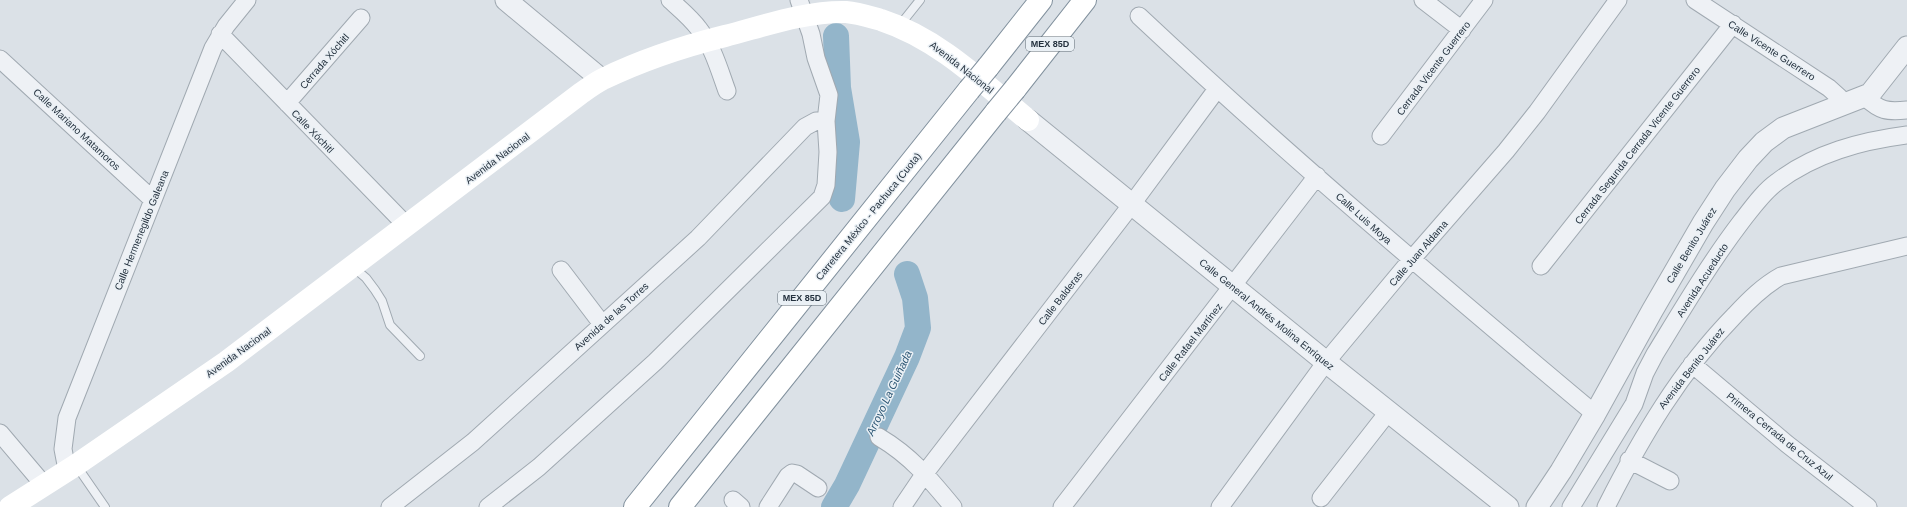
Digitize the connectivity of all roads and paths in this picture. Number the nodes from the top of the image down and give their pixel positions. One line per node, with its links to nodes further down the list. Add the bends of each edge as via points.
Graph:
1 (506, 0): 21 (street)
2 (670, 0): 18 (street, via 698,27)
3 (920, 0): 15 (lane)
4 (1041, 0): 61 (main road, Carretera México - Pachuca (Cuota) / MEX 85D, bridge)
5 (1085, 0): 62 (main road, MEX 85D, bridge)
6 (1423, 0): 16 (street)
7 (1484, 0): 16 (street, Cerrada Vicente Guerrero)
8 (1618, 0): 37 (street, Calle Juan Aldama, via 1528,123 1472,192)
9 (1695, 0): 14 (street, Calle Vicente Guerrero)
10 (239, 3): 17 (street, Calle Hermenegildo Galeana)
11 (802, 8): 15 (main road, Avenida Nacional, via 847,12); 18 (main road, Avenida Nacional); 29 (street, via 829,95)
12 (1139, 16): 22 (street, Calle Luis Moya)
13 (361, 18): 25 (street, Cerrada Xóchitl)
14 (1733, 24): 26 (street, Calle Vicente Guerrero, via 1834,92); 38 (street, Cerrada Segunda Cerrada Vicente Guerrero)
15 (900, 26): 28 (main road, Avenida Nacional, via 942,49)
16 (1462, 30): 31 (street, Cerrada Vicente Guerrero)
17 (220, 34): 25 (street, Calle Xóchitl); 33 (street, Calle Hermenegildo Galeana)
18 (707, 40): 21 (main road, Avenida Nacional); 23 (street)
19 (1907, 47): 24 (street, Calle Benito Juárez, via 1874,90)
20 (0, 59): 33 (street, Calle Mariano Matamoros)
21 (601, 79): 35 (main road, Avenida Nacional)
22 (1217, 89): 32 (street, Calle Luis Moya); 34 (street, Calle Balderas)
23 (727, 91)
24 (1865, 97): 26 (street, Calle Benito Juárez); 27 (street, via 1886,111)
25 (286, 103): 35 (street, Calle Xóchitl)
26 (1843, 106): 47 (street, Calle Benito Juárez, via 1783,128 1764,142 1748,159 1703,223)
27 (1907, 110)
28 (1028, 120): 34 (street, Calle General Andrés Molina Enríquez)
29 (826, 121): 42 (street, Avenida de las Torres, via 816,121 805,127 698,238); 60 (street, via 828,152 826,185 822,197 655,362 539,466)
30 (1907, 135): 70 (street, Avenida Acueducto, via 1853,145 1825,154 1776,183 1757,202 1729,238 1655,354 1634,404)
31 (1381, 136)
32 (1317, 176): 37 (street, Calle Luis Moya); 41 (street, Calle Rafael Martínez)
33 (154, 200): 51 (street, Calle Hermenegildo Galeana, via 67,418 63,449)
34 (1132, 204): 41 (street, Calle General Andrés Molina Enríquez); 52 (street, Calle Balderas)
35 (407, 226): 39 (main road, Avenida Nacional)
36 (1907, 246): 45 (street, Avenida Benito Juárez, via 1781,276 1754,296 1718,332)
37 (1411, 260): 44 (street, Calle Juan Aldama); 47 (street, Calle Luis Moya)
38 (1541, 266)
39 (353, 267): 43 (lane, via 375,290 382,301 390,325); 51 (main road, Avenida Nacional, via 226,362)
40 (561, 270): 42 (street)
41 (1233, 286): 44 (street, Calle General Andrés Molina Enríquez); 66 (street, Calle Rafael Martínez)
42 (602, 324): 59 (street, Avenida de las Torres, via 473,442)
43 (420, 356)
44 (1326, 362): 46 (street, Calle General Andrés Molina Enríquez); 67 (street, Calle Juan Aldama)
45 (1692, 364): 50 (street, Avenida Benito Juárez, via 1661,407); 72 (street, Primera Cerrada de Cruz Azul, via 1787,444)
46 (1388, 411): 56 (street); 68 (street, Calle General Andrés Molina Enríquez)
47 (1595, 414): 69 (street, Calle Benito Juárez)
48 (0, 433): 54 (street)
49 (879, 436): 52 (street, via 898,448)
50 (1629, 460): 53 (street); 71 (street, Avenida Benito Juárez)
51 (71, 467): 54 (main road, Avenida Nacional); 58 (lane)
52 (925, 473): 64 (street, Calle Balderas); 65 (street)
53 (1670, 481)
54 (44, 484): 57 (main road, Avenida Nacional)
55 (818, 488): 63 (street, via 792,473)
56 (1322, 498)
57 (15, 506)
58 (105, 507)
59 (390, 507)
60 (488, 507)
61 (635, 507)
62 (680, 507)
63 (768, 507)
64 (902, 507)
65 (953, 507)
66 (1062, 507)
67 (1220, 507)
68 (1508, 507)
69 (1537, 507)
70 (1571, 507)
71 (1606, 507)
72 (1868, 507)

